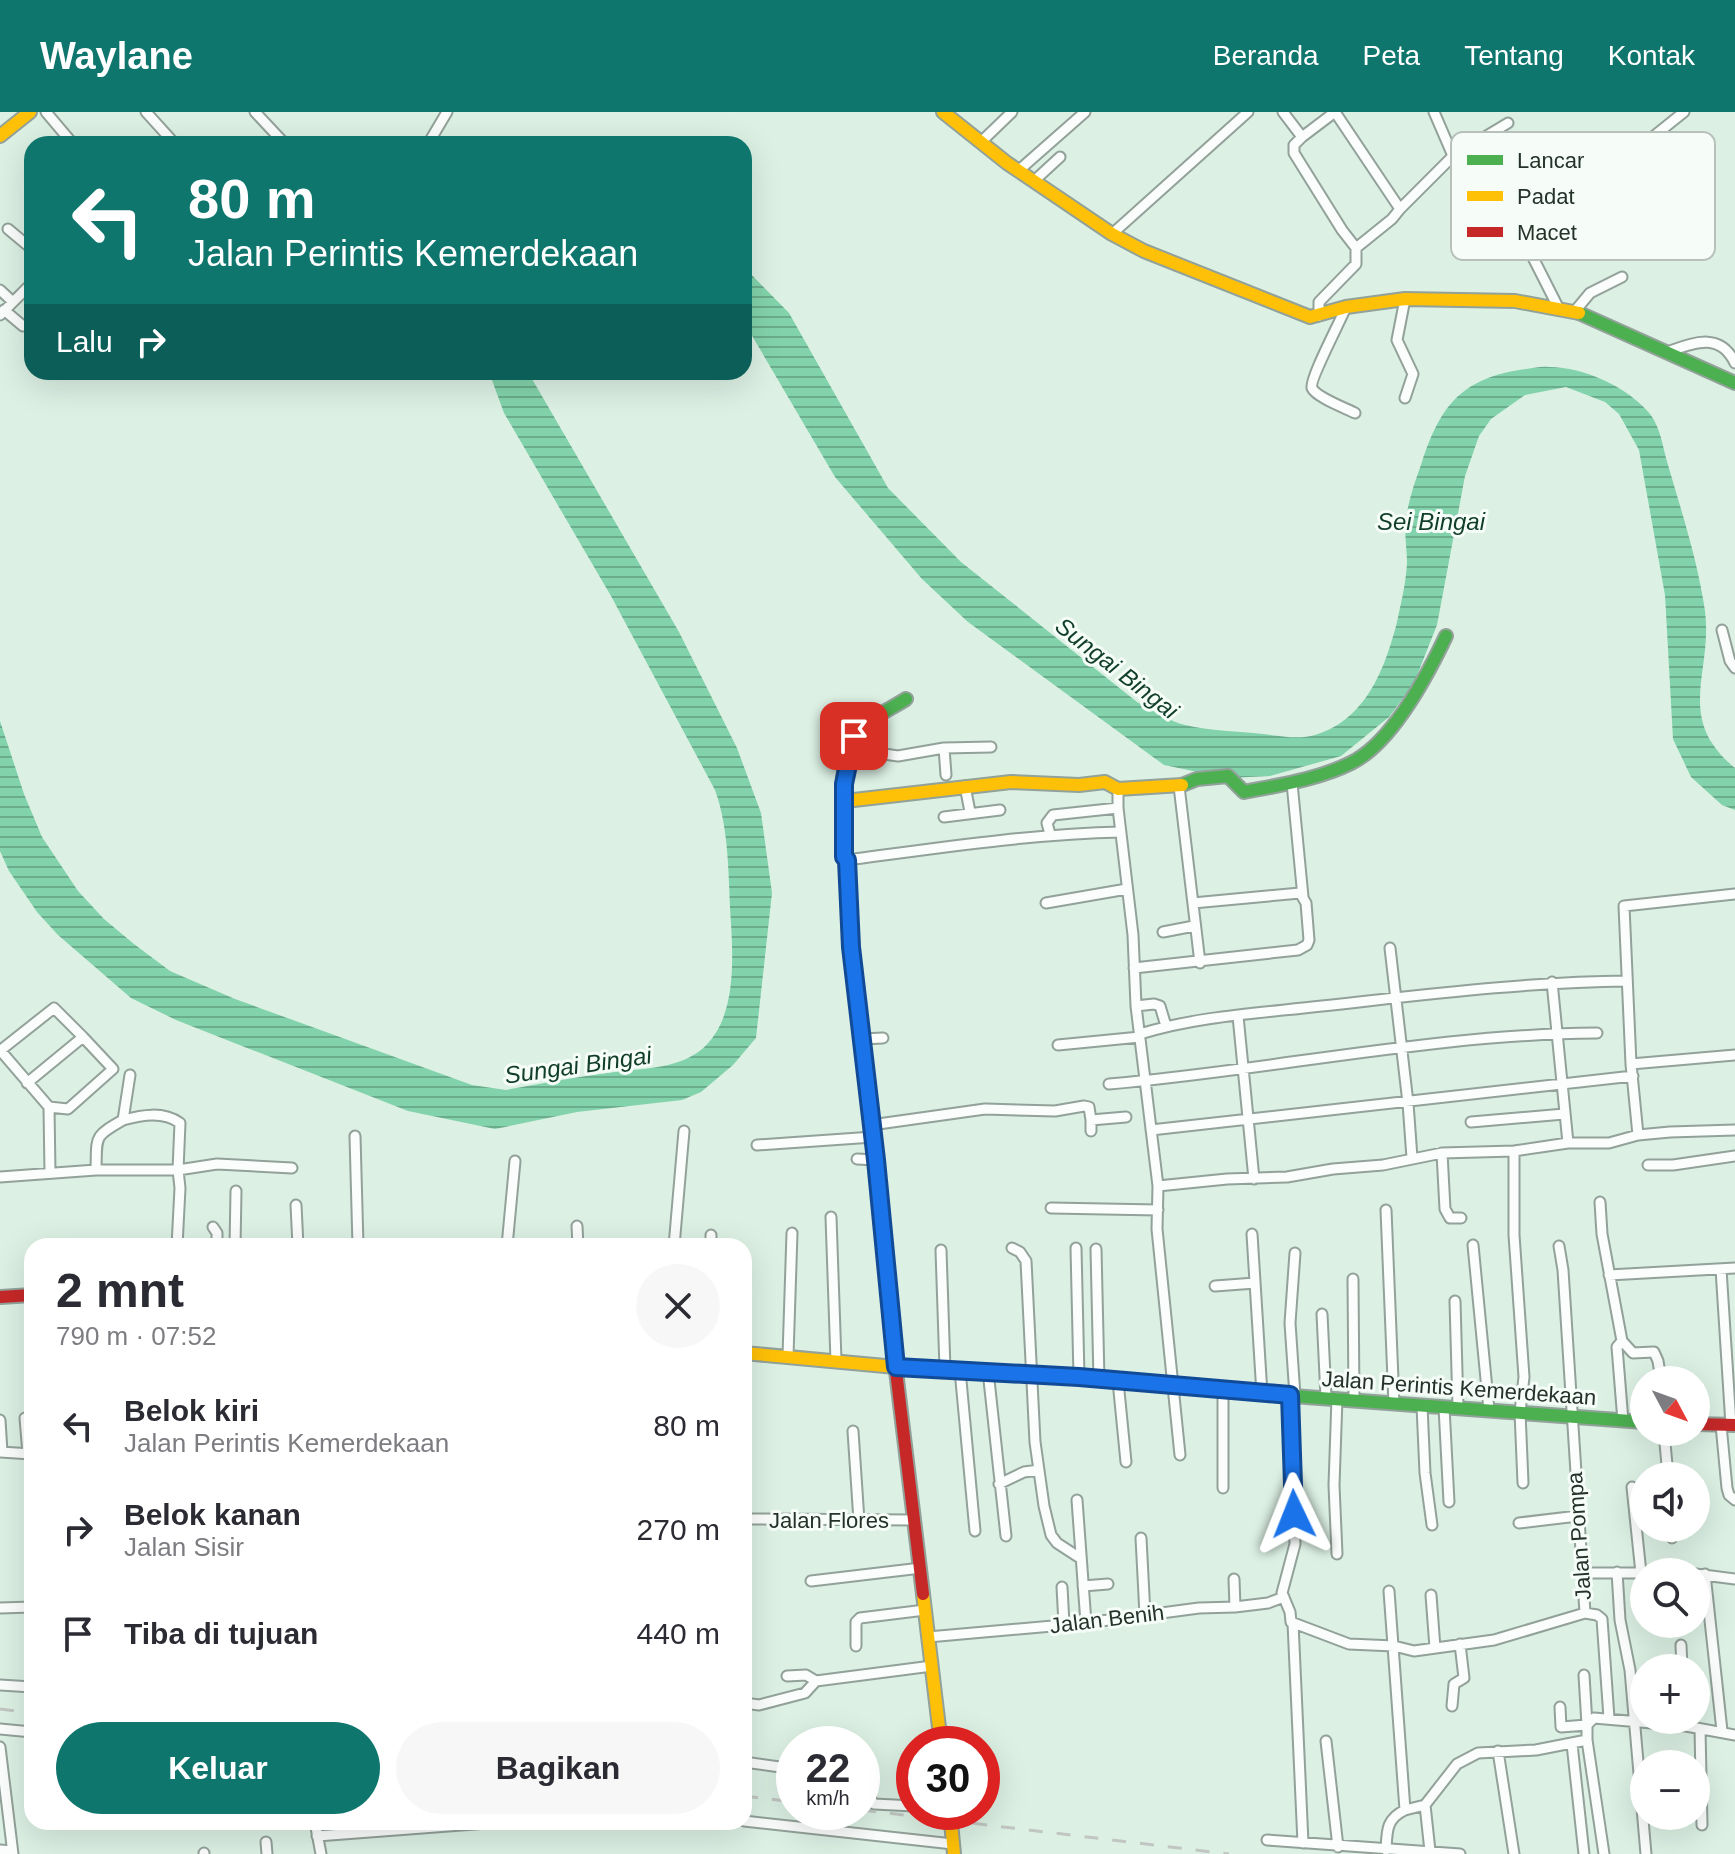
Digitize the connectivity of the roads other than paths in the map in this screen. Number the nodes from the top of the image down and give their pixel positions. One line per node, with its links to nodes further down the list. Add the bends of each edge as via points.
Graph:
1 (30, 112): 17 (street)
2 (46, 112): 18 (street)
3 (146, 112): 19 (street)
4 (255, 112): 20 (street)
5 (447, 112): 21 (street)
6 (1012, 112): 23 (street)
7 (1085, 112): 27 (street)
8 (1248, 112): 31 (street)
9 (1283, 112): 22 (street)
10 (1335, 112): 22 (street); 29 (street)
11 (1434, 112): 24 (street)
12 (1684, 112): 16 (street)
13 (945, 113): 23 (street)
14 (1508, 123): 15 (street)
15 (1493, 132)
16 (1659, 132)
17 (0, 136)
18 (66, 136)
19 (168, 136)
20 (278, 136)
21 (433, 136)
22 (1302, 137): 33 (street, via 1294,145 1296,158)
23 (981, 142): 27 (street)
24 (1451, 151)
25 (1060, 157): 28 (street)
26 (1451, 158): 29 (street)
27 (1018, 171): 28 (street)
28 (1035, 180): 31 (street)
29 (1400, 209): 33 (street)
30 (8, 229): 32 (street)
31 (1112, 234): 44 (street, via 1207,277)
32 (24, 242)
33 (1356, 248): 44 (street, via 1356,264 1319,302)
34 (1534, 260): 41 (street)
35 (1622, 277): 42 (street, via 1590,293)
36 (0, 290): 39 (street)
37 (24, 291): 39 (street)
38 (1405, 299): 40 (street); 41 (street, via 1496,300); 49 (street, via 1396,333 1413,374)
39 (13, 302): 43 (street)
40 (1346, 307): 44 (street); 50 (street, via 1311,385)
41 (1559, 309): 42 (street)
42 (1575, 311): 46 (street)
43 (2, 313): 45 (street)
44 (1319, 316)
45 (23, 326)
46 (1667, 352): 47 (street, via 1716,342); 48 (street)
47 (1735, 363)
48 (1735, 383)
49 (1405, 398)
50 (1355, 413)
51 (1722, 630): 53 (street)
52 (1446, 636): 59 (street, via 1426,677 1379,744 1352,763)
53 (1735, 668)
54 (906, 699): 57 (street, via 861,729)
55 (991, 747): 56 (street)
56 (944, 748): 57 (street, via 898,756); 58 (street)
57 (850, 749): 63 (street)
58 (946, 775)
59 (1292, 783): 61 (street, via 1244,792 1228,776 1216,775); 73 (street)
60 (965, 786): 62 (street, via 1108,781); 63 (street); 66 (street)
61 (1179, 786): 62 (street); 75 (street)
62 (1118, 789): 64 (street)
63 (845, 801): 70 (street)
64 (1118, 808): 68 (street); 69 (street, via 1053,815 1047,820)
65 (1000, 810): 66 (street)
66 (970, 812): 67 (street)
67 (944, 817)
68 (1121, 832): 69 (street); 71 (street)
69 (1050, 834): 70 (street)
70 (847, 860): 92 (street)
71 (1127, 889): 74 (street); 80 (street)
72 (1735, 894): 81 (street, via 1624,906)
73 (1303, 897): 75 (street, via 1294,892); 79 (street, via 1309,940 1303,948)
74 (1046, 903)
75 (1193, 903): 76 (street)
76 (1194, 926): 77 (street); 79 (street)
77 (1163, 932)
78 (1390, 948): 83 (street)
79 (1200, 963): 80 (street)
80 (1134, 968): 84 (street)
81 (1627, 981): 82 (street); 97 (street)
82 (1552, 982): 83 (street); 87 (street)
83 (1394, 998): 85 (street); 94 (street)
84 (1136, 1006): 86 (street, via 1160,1006); 89 (street)
85 (1238, 1016): 86 (street); 98 (street)
86 (1166, 1026): 89 (street)
87 (1557, 1033): 88 (street); 94 (street); 103 (street)
88 (1597, 1033)
89 (1140, 1036): 93 (street); 101 (street)
90 (83, 1037): 95 (street, via 54,1008); 102 (street); 106 (street, via 113,1069 68,1109)
91 (883, 1038): 92 (street)
92 (862, 1039): 115 (street)
93 (1058, 1045)
94 (1401, 1048): 98 (street); 105 (street)
95 (0, 1050): 102 (street)
96 (1735, 1055): 97 (street)
97 (1631, 1064): 100 (street)
98 (1245, 1069): 101 (street); 109 (street)
99 (130, 1075): 110 (street)
100 (1633, 1076): 103 (street); 116 (street)
101 (1145, 1081): 104 (street); 112 (street)
102 (27, 1083): 106 (street)
103 (1562, 1083): 105 (street); 107 (street)
104 (1109, 1084)
105 (1408, 1103): 109 (street); 123 (street)
106 (49, 1107): 131 (street)
107 (1564, 1114): 111 (street); 118 (street)
108 (1126, 1117): 115 (street, via 1091,1126 1089,1107 1084,1106 1055,1111 985,1109)
109 (1249, 1119): 112 (street); 133 (street)
110 (123, 1120): 129 (street, via 97,1138); 130 (street, via 150,1114 180,1123)
111 (1471, 1122)
112 (1151, 1130): 134 (street)
113 (1735, 1130): 116 (street)
114 (684, 1131): 154 (street)
115 (872, 1131): 119 (street); 125 (street)
116 (1638, 1135): 118 (street, via 1609,1143)
117 (355, 1136): 151 (street)
118 (1568, 1143): 120 (street)
119 (757, 1145)
120 (1514, 1151): 121 (street); 195 (street, via 1524,1377)
121 (1442, 1153): 123 (street); 142 (street, via 1445,1209 1450,1218)
122 (1735, 1156): 127 (street)
123 (1412, 1158): 133 (street)
124 (857, 1159): 125 (street)
125 (876, 1160): 177 (street)
126 (515, 1161): 152 (street)
127 (1648, 1165)
128 (292, 1168): 130 (street, via 217,1164)
129 (96, 1170): 130 (street); 131 (street)
130 (178, 1170): 147 (street)
131 (50, 1173): 132 (street)
132 (0, 1177)
133 (1254, 1179): 134 (street)
134 (1158, 1186): 139 (street)
135 (236, 1191): 149 (street)
136 (1600, 1202): 164 (street)
137 (296, 1205): 150 (street)
138 (1051, 1208): 139 (street)
139 (1158, 1210): 185 (street)
140 (1386, 1210): 191 (street)
141 (831, 1217): 175 (street)
142 (1461, 1218)
143 (577, 1226): 153 (street)
144 (213, 1227): 148 (street)
145 (792, 1233): 174 (street)
146 (1252, 1234): 166 (street)
147 (177, 1238)
148 (217, 1238)
149 (235, 1238)
150 (298, 1238)
151 (358, 1238)
152 (508, 1238)
153 (578, 1238)
154 (675, 1238)
155 (1473, 1245): 194 (street)
156 (1559, 1246): 196 (street, Jalan Pompa)
157 (1012, 1248): 181 (street, via 1026,1261)
158 (1076, 1248): 182 (street)
159 (1096, 1249): 183 (street)
160 (941, 1250): 178 (street)
161 (1295, 1253): 188 (street, via 1290,1323)
162 (1735, 1268): 163 (street)
163 (1721, 1269): 164 (street); 200 (street)
164 (1609, 1275): 172 (street)
165 (1353, 1279): 190 (street)
166 (1255, 1283): 167 (street); 187 (street)
167 (1215, 1286)
168 (24, 1296): 169 (street)
169 (0, 1297)
170 (1455, 1301): 193 (street)
171 (1322, 1314): 189 (street)
172 (1622, 1341): 176 (street, via 1633,1353 1654,1352); 198 (street, via 1617,1347)
173 (752, 1354): 174 (street, Jalan Perintis Kemerdekaan)
174 (788, 1356): 175 (street, Jalan Perintis Kemerdekaan)
175 (836, 1361): 177 (street, Jalan Perintis Kemerdekaan)
176 (1659, 1366)
177 (896, 1367): 178 (street, Jalan Perintis Kemerdekaan); 215 (street)
178 (945, 1369): 179 (street, Jalan Perintis Kemerdekaan)
179 (960, 1370): 180 (street, Jalan Perintis Kemerdekaan); 219 (street)
180 (988, 1371): 181 (street, Jalan Perintis Kemerdekaan); 208 (street)
181 (1031, 1375): 182 (street, Jalan Perintis Kemerdekaan); 206 (street)
182 (1079, 1377): 183 (street, Jalan Perintis Kemerdekaan)
183 (1099, 1380): 184 (street, Jalan Perintis Kemerdekaan)
184 (1118, 1381): 185 (street, Jalan Perintis Kemerdekaan); 205 (street)
185 (1175, 1387): 186 (street, Jalan Perintis Kemerdekaan); 204 (street)
186 (1223, 1390): 187 (street, Jalan Perintis Kemerdekaan); 209 (street)
187 (1262, 1394): 188 (street, Jalan Perintis Kemerdekaan)
188 (1293, 1396): 189 (street, Jalan Perintis Kemerdekaan); 237 (street, via 1295,1544)
189 (1331, 1398): 190 (street, Jalan Perintis Kemerdekaan); 222 (street)
190 (1354, 1400): 191 (street, Jalan Perintis Kemerdekaan)
191 (1394, 1404): 192 (street, Jalan Perintis Kemerdekaan)
192 (1422, 1406): 193 (street, Jalan Perintis Kemerdekaan); 218 (street)
193 (1451, 1408): 194 (street, Jalan Perintis Kemerdekaan); 212 (street)
194 (1489, 1410): 195 (street, Jalan Perintis Kemerdekaan)
195 (1520, 1412): 196 (street, Jalan Perintis Kemerdekaan); 207 (street)
196 (1570, 1416): 198 (street, Jalan Perintis Kemerdekaan); 213 (street, Jalan Pompa)
197 (0, 1420): 202 (street)
198 (1623, 1421): 199 (street, Jalan Perintis Kemerdekaan)
199 (1630, 1421)
200 (1729, 1425): 211 (street, via 1727,1488)
201 (853, 1431): 216 (street)
202 (1, 1452): 203 (street)
203 (24, 1454)
204 (1180, 1455)
205 (1126, 1462)
206 (1039, 1470): 208 (street); 223 (street, via 1051,1535)
207 (1523, 1483)
208 (999, 1484): 220 (street)
209 (1223, 1488)
210 (1077, 1500): 223 (street)
211 (1735, 1500)
212 (1449, 1502)
213 (1578, 1516): 217 (street); 226 (street, Jalan Pompa)
214 (752, 1519): 216 (street, Jalan Flores)
215 (914, 1520): 216 (street, Jalan Flores); 224 (street)
216 (859, 1521)
217 (1519, 1523)
218 (1432, 1525)
219 (975, 1531)
220 (1006, 1536)
221 (1141, 1538): 243 (street)
222 (1337, 1554)
223 (1080, 1558): 233 (street)
224 (921, 1568): 231 (street); 241 (street)
225 (1617, 1572): 226 (street); 227 (street); 256 (street)
226 (1582, 1573): 242 (street, Jalan Pompa)
227 (1630, 1573)
228 (1710, 1575): 230 (street)
229 (1234, 1579): 239 (street)
230 (1735, 1579)
231 (811, 1581)
232 (1108, 1584): 233 (street)
233 (1083, 1586): 244 (street)
234 (1062, 1587): 246 (street)
235 (1389, 1591): 252 (street)
236 (1431, 1595): 253 (street)
237 (1284, 1597): 239 (street, Jalan Benih); 245 (street)
238 (24, 1607): 240 (street)
239 (1235, 1607): 243 (street, Jalan Benih)
240 (0, 1608)
241 (925, 1610): 247 (street); 251 (street, via 860,1618)
242 (1585, 1613): 249 (street, Jalan Pompa, via 1515,1635); 265 (street, via 1602,1619)
243 (1145, 1615): 244 (street, Jalan Benih)
244 (1086, 1623): 246 (street, Jalan Benih)
245 (1293, 1623): 252 (street, Jalan Pompa, via 1349,1644); 290 (street)
246 (1064, 1624): 247 (street, Jalan Benih)
247 (928, 1637): 255 (street)
248 (1709, 1638): 272 (street)
249 (1460, 1644): 253 (street, Jalan Pompa); 263 (street, via 1464,1678 1454,1684)
250 (1681, 1645): 254 (street)
251 (856, 1646)
252 (1394, 1646): 253 (street, Jalan Pompa, via 1414,1651); 283 (street)
253 (1435, 1648)
254 (1681, 1654)
255 (932, 1666): 259 (street); 268 (street)
256 (1630, 1673)
257 (1584, 1675): 267 (street)
258 (787, 1676): 259 (street, via 806,1675)
259 (816, 1681): 262 (street, via 805,1693)
260 (0, 1685): 261 (street)
261 (24, 1686)
262 (752, 1704)
263 (1452, 1706)
264 (1560, 1707): 267 (street, via 1561,1727)
265 (1609, 1718): 266 (street); 267 (street, via 1594,1718)
266 (1630, 1720)
267 (1587, 1725): 275 (street)
268 (939, 1726)
269 (0, 1729): 271 (street)
270 (1710, 1730): 272 (street)
271 (24, 1731)
272 (1722, 1731): 274 (street)
273 (1635, 1734): 303 (street)
274 (1735, 1735)
275 (1587, 1740): 277 (street); 302 (street)
276 (1326, 1741): 291 (street)
277 (1572, 1744): 279 (street); 301 (street)
278 (0, 1747): 296 (street)
279 (1498, 1751): 282 (street, via 1478,1753 1457,1764); 300 (street)
280 (752, 1763): 281 (street)
281 (776, 1766)
282 (1425, 1805): 283 (street); 295 (street)
283 (1405, 1810): 294 (street, via 1389,1822)
284 (752, 1822): 292 (street)
285 (316, 1830): 287 (street)
286 (396, 1830): 287 (street)
287 (317, 1836): 298 (street)
288 (1267, 1840): 290 (street)
289 (266, 1842): 297 (street)
290 (1303, 1843): 291 (street)
291 (1338, 1847): 294 (street)
292 (954, 1849)
293 (0, 1850): 296 (street)
294 (1386, 1850): 295 (street)
295 (1430, 1851): 299 (street)
296 (13, 1852)
297 (267, 1854)
298 (321, 1854)
299 (1460, 1854)
300 (1514, 1854)
301 (1584, 1854)
302 (1604, 1854)
303 (1646, 1854)

